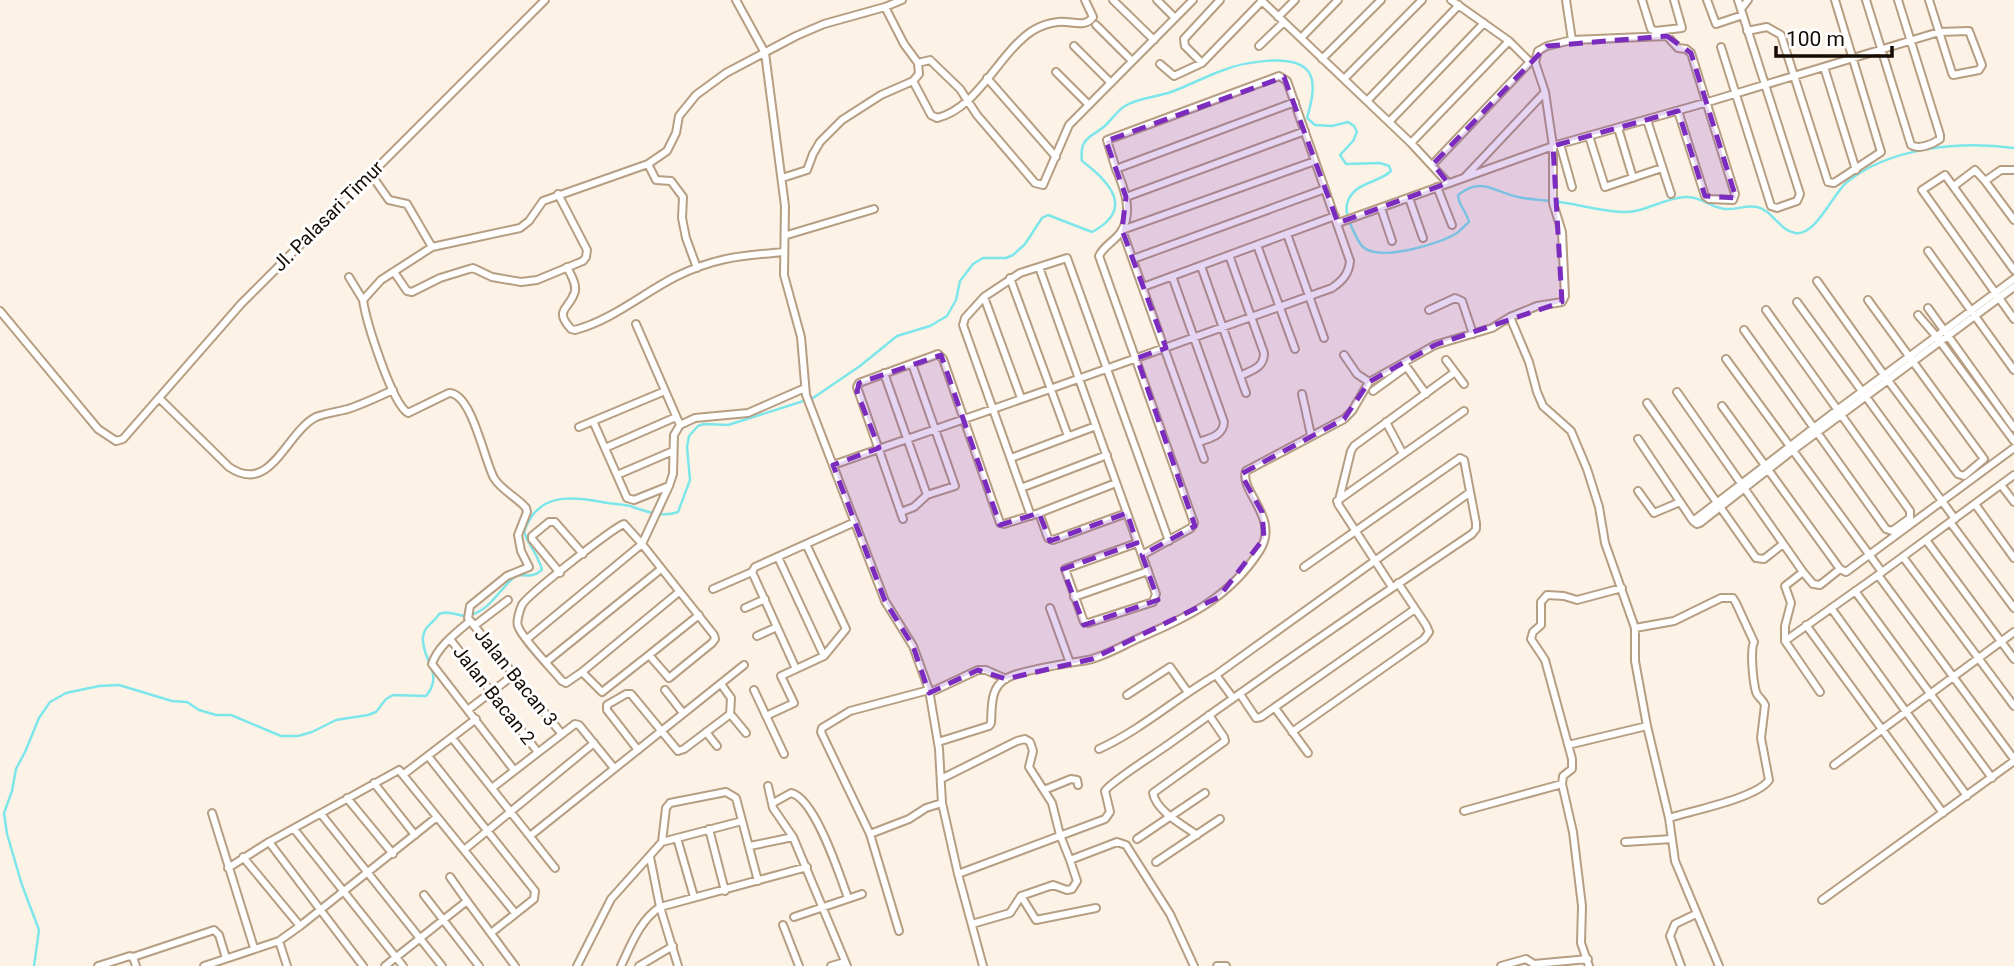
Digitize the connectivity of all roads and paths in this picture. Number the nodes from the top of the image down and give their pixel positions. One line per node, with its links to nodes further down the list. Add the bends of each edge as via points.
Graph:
1 (545, 0): 82 (street, Jl. Palasari Timur)
2 (736, 0): 43 (street)
3 (902, 0): 26 (street)
4 (1085, 0): 54 (street, via 1093,17 1090,22 1043,25 1011,50)
5 (1113, 0): 35 (street)
6 (1157, 0): 28 (street)
7 (1193, 0): 28 (street)
8 (1220, 0): 49 (street, via 1184,39)
9 (1295, 0): 29 (street)
10 (1338, 0): 34 (street)
11 (1381, 0): 45 (street)
12 (1422, 0): 55 (street)
13 (1451, 0): 25 (street)
14 (1566, 0): 36 (street)
15 (1642, 0): 16 (street, via 1651,29 1656,31 1682,28)
16 (1674, 0)
17 (1707, 0): 27 (street, via 1716,24)
18 (1738, 0): 27 (street)
19 (1748, 0): 27 (street)
20 (1835, 0): 44 (street)
21 (1866, 0): 42 (street)
22 (1898, 0): 38 (street)
23 (1929, 0): 33 (street)
24 (1262, 1): 29 (street); 49 (street)
25 (1459, 5): 30 (street); 62 (street)
26 (885, 8): 43 (street, via 824,24); 48 (street)
27 (1742, 12): 32 (street)
28 (1175, 18): 35 (street)
29 (1281, 20): 34 (street); 40 (street)
30 (1484, 23): 37 (street); 68 (street)
31 (1096, 25): 46 (street)
32 (1747, 30): 53 (street, via 1762,27 1779,33); 58 (street)
33 (1939, 32): 33 (street, via 1969,31 1980,69 1953,75); 38 (street)
34 (1301, 38): 45 (street)
35 (1154, 40): 46 (street)
36 (1572, 40): 47 (street, via 1538,51); 64 (street, via 1667,36 1691,53)
37 (1509, 41): 47 (street); 72 (street)
38 (1910, 41): 42 (street); 42 (street, via 1940,135 1937,142 1911,145)
39 (1074, 46): 57 (street)
40 (1259, 47)
41 (1721, 47): 60 (street)
42 (1881, 49): 44 (street)
43 (765, 53): 76 (street, via 696,95 679,116 671,145); 84 (street)
44 (1853, 58): 51 (street); 80 (street, via 1881,152)
45 (1322, 59): 55 (street)
46 (1132, 61): 57 (street)
47 (1533, 62): 59 (street); 77 (street)
48 (918, 63): 56 (street, via 919,74); 61 (street, via 930,60)
49 (1202, 63): 50 (street, via 1174,76)
50 (1160, 64)
51 (1824, 67): 53 (street); 80 (street)
52 (1056, 72): 65 (street)
53 (1795, 76): 58 (street); 80 (street, via 1828,183)
54 (987, 79): 61 (street); 74 (street)
55 (1344, 79): 62 (street)
56 (913, 81): 61 (street, via 937,118); 84 (street, via 842,120 820,142 807,170)
57 (1111, 83): 65 (street)
58 (1765, 85): 60 (street); 60 (street, via 1800,194 1797,201 1777,208 1771,206)
59 (1545, 92): 73 (street); 83 (street)
60 (1736, 94): 64 (street)
61 (967, 100): 74 (street, via 1039,185 1045,183)
62 (1367, 101): 68 (street)
63 (1295, 102): 70 (street); 78 (street); 78 (street, via 1287,81 1279,76 1107,140)
64 (1708, 102): 66 (street); 66 (street, via 1733,200 1705,196)
65 (1089, 105): 74 (street, via 1069,125)
66 (1678, 111): 67 (street)
67 (1647, 120): 69 (street); 79 (street)
68 (1389, 122): 72 (street)
69 (1618, 128): 71 (street); 85 (street)
70 (1305, 131): 75 (street); 94 (street)
71 (1589, 136): 73 (street); 85 (street, via 1605,187)
72 (1411, 143): 77 (street)
73 (1556, 145): 83 (street); 90 (street); 139 (street, via 1553,204 1562,232 1564,299)
74 (1056, 157)
75 (1315, 161): 91 (street); 101 (street)
76 (648, 164): 92 (street); 115 (street, via 656,180 671,181 683,197 682,218)
77 (1433, 164): 87 (street)
78 (1116, 169): 94 (street)
79 (1662, 169): 85 (street); 93 (street)
80 (1856, 170)
81 (2014, 170): 86 (street, via 2001,170)
82 (370, 173): 107 (street, via 389,200 407,204); 177 (street, Jl. Palasari Timur, via 241,304)
83 (1465, 177): 87 (street)
84 (782, 178): 103 (street)
85 (1633, 178)
86 (1986, 181): 88 (street, via 1975,170); 99 (street)
87 (1447, 182): 89 (street)
88 (1954, 186): 116 (street); 125 (street, via 1944,174 1922,192)
89 (1437, 187): 95 (street); 100 (street)
90 (1572, 187)
91 (1325, 189): 98 (street); 111 (street)
92 (558, 194): 107 (street, via 543,201 520,228); 113 (street, via 587,250 583,261)
93 (1671, 194)
94 (1126, 197): 101 (street)
95 (1409, 198): 96 (street); 104 (street)
96 (1381, 208): 98 (street); 105 (street)
97 (874, 209): 103 (street)
98 (1339, 220): 102 (street); 126 (street, via 1349,269 1332,288)
99 (2014, 220)
100 (1452, 225)
101 (1122, 230): 111 (street); 152 (street, via 1099,256)
102 (1287, 234): 106 (street); 126 (street)
103 (787, 235): 109 (street)
104 (1423, 238)
105 (1392, 241)
106 (1257, 245): 110 (street); 131 (street)
107 (432, 247): 117 (street)
108 (1928, 251): 136 (street)
109 (784, 252): 115 (street, via 733,256); 171 (street, via 784,275 801,337)
110 (1229, 255): 112 (street); 138 (street)
111 (1133, 258): 123 (street)
112 (1200, 266): 118 (street); 142 (street)
113 (567, 267): 115 (street, via 575,294 563,317 575,330); 117 (street, via 521,282 473,268 412,292)
114 (1039, 267): 120 (street); 158 (street, via 1069,260); 163 (street)
115 (697, 268)
116 (2014, 270)
117 (394, 272): 128 (street)
118 (1172, 276): 123 (street); 146 (street)
119 (349, 277): 128 (street)
120 (1010, 278): 127 (street); 167 (street)
121 (2014, 279): 125 (street)
122 (1818, 281): 164 (street)
123 (1143, 287): 149 (street)
124 (2014, 287): 125 (street)
125 (1997, 295): 136 (street); 140 (street)
126 (1308, 296): 131 (street); 147 (street)
127 (984, 297): 178 (street); 181 (street, via 963,325)
128 (363, 300): 168 (street)
129 (1868, 300): 155 (street)
130 (1797, 302): 176 (street)
131 (1280, 306): 138 (street); 150 (street)
132 (1928, 308): 144 (street)
133 (1429, 310): 145 (street, via 1459,299)
134 (1766, 310): 183 (street)
135 (0, 311): 177 (street, Jl. Palasari Timur, via 107,436 120,441)
136 (1973, 313): 144 (street); 159 (street)
137 (1918, 316): 148 (street)
138 (1251, 317): 142 (street); 162 (street, via 1264,361)
139 (1510, 317): 145 (street); 255 (street, via 1543,406 1571,431 1587,469 1605,543)
140 (2014, 319)
141 (636, 324): 169 (street)
142 (1223, 327): 146 (street); 162 (street)
143 (1744, 330): 193 (street)
144 (1945, 333): 148 (street); 192 (street)
145 (1473, 334): 157 (street, via 1446,340)
146 (1193, 337): 149 (street); 199 (street, via 1224,422 1219,434)
147 (1324, 338)
148 (1938, 338): 155 (street); 198 (street)
149 (1166, 348): 152 (street); 199 (street)
150 (1295, 349)
151 (1344, 355): 165 (street)
152 (1137, 358): 158 (street); 234 (street, via 1195,523)
153 (1726, 359): 203 (street)
154 (1446, 360): 160 (street)
155 (1910, 360): 164 (street); 164 (street, via 1984,459 1966,474 1958,474)
156 (912, 364): 161 (street); 185 (street, via 941,355); 191 (street)
157 (1406, 365): 165 (street); 170 (street); 175 (street)
158 (1107, 368): 163 (street); 234 (street)
159 (2014, 370)
160 (1455, 372): 166 (street); 175 (street)
161 (884, 373): 196 (street); 201 (street, via 856,387)
162 (1240, 376): 173 (street)
163 (1079, 377): 167 (street); 189 (street)
164 (1886, 377): 176 (street)
165 (1369, 382): 194 (street, via 1344,419)
166 (1464, 384)
167 (1050, 389): 178 (street); 195 (street)
168 (393, 390): 177 (street, via 310,421 276,460 260,472 246,475 229,467); 268 (street, via 408,413 456,393 484,446 493,476 526,508 518,536 529,567 501,581 470,606)
169 (665, 391): 184 (street); 186 (street)
170 (1373, 391)
171 (805, 392): 188 (street, via 748,413 695,418); 209 (street)
172 (1677, 392): 216 (street)
173 (1247, 393)
174 (1302, 394): 194 (street)
175 (1426, 394): 187 (street)
176 (1862, 395): 183 (street); 222 (street)
177 (159, 398)
178 (1021, 398): 181 (street)
179 (1647, 403): 226 (street)
180 (1722, 406): 210 (street)
181 (993, 408): 185 (street); 207 (street)
182 (1464, 411): 205 (street)
183 (1838, 412): 193 (street); 193 (street, via 1910,511 1910,518 1892,531 1886,529)
184 (676, 418): 188 (street); 200 (street)
185 (965, 418): 191 (street); 229 (street, via 1000,523)
186 (593, 421): 190 (street); 200 (street)
187 (1387, 422): 205 (street); 221 (street, via 1354,446)
188 (680, 425): 204 (street)
189 (1096, 426): 195 (street); 206 (street)
190 (579, 427)
191 (936, 428): 196 (street); 220 (street, via 955,486)
192 (2014, 428)
193 (1814, 431): 203 (street)
194 (1311, 435): 283 (street, via 1246,471 1245,480 1262,512 1264,538 1261,549 1227,590 1177,623 1092,659)
195 (1068, 436): 207 (street)
196 (908, 439): 201 (street); 220 (street)
197 (1638, 439): 223 (street)
198 (2014, 441)
199 (1199, 442): 208 (street)
200 (605, 448): 211 (street)
201 (879, 448): 209 (street); 220 (street, via 902,516)
202 (2014, 448): 222 (street)
203 (1790, 449): 210 (street); 240 (street)
204 (673, 451): 211 (street); 215 (street)
205 (1403, 454): 221 (street)
206 (1107, 455): 213 (street); 217 (street)
207 (1011, 458): 217 (street)
208 (1205, 459)
209 (833, 465): 231 (street)
210 (1767, 467): 216 (street); 248 (street)
211 (617, 475): 215 (street, via 630,501)
212 (2014, 475): 214 (street)
213 (1116, 483): 227 (street); 228 (street)
214 (2001, 485): 224 (street); 225 (street)
215 (669, 486): 236 (street)
216 (1742, 486): 226 (street); 238 (street)
217 (1021, 488): 229 (street)
218 (1638, 491): 223 (street, via 1654,513)
219 (1469, 493): 232 (street, via 1460,458); 245 (street); 254 (street, via 1476,523 1472,534)
220 (927, 495)
221 (1337, 501): 232 (street)
222 (1941, 501): 230 (street); 240 (street)
223 (1680, 502): 226 (street, via 1698,524)
224 (2014, 502)
225 (1975, 504): 230 (street); 244 (street)
226 (1717, 505): 238 (street, via 1760,560)
227 (1039, 513): 228 (street, via 1052,540); 229 (street)
228 (1127, 513): 235 (street)
229 (1031, 516)
230 (1952, 521): 233 (street); 266 (street)
231 (855, 522): 237 (street); 297 (street, via 885,601 913,646)
232 (1354, 531): 245 (street); 246 (street)
233 (1926, 540): 243 (street); 277 (street)
234 (1169, 541): 241 (street)
235 (1137, 543): 241 (street); 259 (street, via 1067,568 1064,572)
236 (642, 544): 239 (street, via 624,524); 247 (street); 275 (street)
237 (806, 544): 242 (street); 279 (street, via 846,629)
238 (1783, 544): 251 (street)
239 (583, 554): 252 (street); 252 (street, via 555,522 532,536)
240 (1869, 554): 248 (street, via 1846,572); 253 (street)
241 (1142, 555): 249 (street)
242 (778, 557): 250 (street); 279 (street)
243 (1903, 557): 253 (street); 280 (street)
244 (2014, 558)
245 (1373, 560): 254 (street); 288 (street)
246 (1304, 567)
247 (661, 569): 258 (street); 282 (street)
248 (1840, 569): 251 (street, via 1816,586)
249 (1147, 571): 259 (street); 259 (street, via 1156,594 1153,602 1088,623)
250 (752, 572): 256 (street); 260 (street)
251 (1802, 572): 276 (street, via 1785,586 1791,603)
252 (560, 573): 275 (street, via 522,606 517,625)
253 (1880, 574): 257 (street); 289 (street)
254 (1395, 585): 264 (street); 300 (street)
255 (1622, 588): 271 (street); 323 (street, via 1577,600 1549,595 1542,600 1541,625 1531,639 1545,660)
256 (713, 589)
257 (1855, 591): 265 (street); 299 (street)
258 (679, 592): 267 (street); 286 (street)
259 (1074, 597)
260 (765, 599): 262 (street); 270 (street)
261 (508, 600): 268 (street)
262 (745, 608)
263 (1050, 608): 283 (street)
264 (1415, 608): 305 (street); 319 (street, via 1429,632 1424,639)
265 (1831, 608): 269 (street); 307 (street)
266 (2014, 608)
267 (699, 615): 278 (street); 278 (street, via 715,639 673,676 666,677)
268 (470, 619): 274 (street); 287 (street, Jalan Bacan 3)
269 (1807, 625): 276 (street); 314 (street)
270 (777, 627): 273 (street); 285 (street)
271 (1634, 628): 313 (street); 356 (street, via 1674,621 1728,597 1736,603 1754,642 1750,652 1756,693 1765,705 1761,738 1769,780 1725,803)
272 (2014, 632): 277 (street)
273 (757, 636)
274 (450, 639): 295 (street, Jalan Bacan 2); 306 (street, via 432,664)
275 (527, 639): 282 (street)
276 (1785, 640): 298 (street)
277 (2001, 641): 280 (street); 281 (street)
278 (649, 655): 296 (street)
279 (824, 656): 285 (street)
280 (1978, 658): 289 (street); 304 (street)
281 (2014, 659)
282 (546, 662): 286 (street, via 564,683)
283 (1070, 663): 290 (street)
284 (744, 665): 291 (street)
285 (796, 669): 311 (street, via 781,676 794,703)
286 (582, 672): 296 (street)
287 (515, 674): 295 (street); 317 (street, Jalan Bacan 3)
288 (1216, 675): 294 (street); 302 (street)
289 (1953, 676): 299 (street); 331 (street)
290 (1006, 678): 297 (street, via 978,670); 321 (street, via 993,695 989,726)
291 (721, 684): 308 (street); 309 (street, via 731,698)
292 (665, 690): 308 (street)
293 (754, 690): 311 (street)
294 (1187, 691): 301 (street, via 1170,667); 325 (street)
295 (492, 692): 306 (street); 327 (street, Jalan Bacan 2)
296 (602, 692): 303 (street)
297 (929, 692): 321 (street); 362 (street, via 850,711 822,728)
298 (1820, 692)
299 (1930, 693): 307 (street); 336 (street)
300 (1240, 694): 302 (street); 305 (street, via 1256,718)
301 (1127, 695)
302 (1233, 698): 310 (street)
303 (607, 705): 315 (street, via 631,694); 326 (street)
304 (2014, 706)
305 (1275, 708): 319 (street)
306 (469, 709): 312 (street)
307 (1906, 711): 314 (street); 345 (street)
308 (683, 713): 315 (street)
309 (730, 715): 316 (street); 318 (street)
310 (1209, 715): 354 (street, via 1224,741 1153,793); 364 (street, via 1108,786 1110,812 1105,819)
311 (766, 716): 329 (street)
312 (476, 719): 320 (street); 334 (street)
313 (1647, 726): 323 (street); 356 (street)
314 (1883, 730): 332 (street); 352 (street)
315 (661, 732): 316 (street, via 678,751); 326 (street)
316 (706, 732): 324 (street)
317 (561, 733): 322 (street, via 575,723); 327 (street)
318 (746, 733)
319 (1292, 733): 328 (street)
320 (452, 738): 330 (street); 342 (street)
321 (938, 742): 337 (street)
322 (594, 743): 333 (street); 349 (street)
323 (1568, 745): 339 (street, via 1572,769 1563,776)
324 (717, 746)
325 (1099, 749)
326 (638, 750): 333 (street)
327 (537, 751): 334 (street)
328 (1308, 753)
329 (784, 754)
330 (428, 756): 335 (street); 361 (street)
331 (2014, 760): 336 (street)
332 (1834, 765)
333 (614, 768): 366 (street)
334 (514, 770): 342 (street)
335 (404, 774): 338 (street, via 398,770); 355 (street)
336 (1992, 778): 345 (street)
337 (941, 779): 343 (street, via 1025,739 1033,747 1029,767); 348 (street)
338 (373, 783): 346 (street); 363 (street)
339 (1562, 784): 350 (street); 417 (street, via 1582,906 1581,943)
340 (1078, 785): 343 (street, via 1072,779)
341 (768, 786): 347 (street)
342 (492, 788): 349 (street)
343 (1044, 789): 364 (street)
344 (1205, 793): 354 (street)
345 (1967, 796): 352 (street)
346 (347, 798): 353 (street); 376 (street)
347 (773, 803): 367 (street); 394 (street, via 792,793 801,797 821,830)
348 (942, 803): 362 (street); 385 (street)
349 (510, 811): 361 (street); 366 (street)
350 (1464, 811)
351 (212, 813): 382 (street)
352 (1943, 813): 395 (street)
353 (321, 814): 359 (street); 384 (street)
354 (1171, 816): 365 (street); 369 (street)
355 (437, 817): 363 (street); 375 (street)
356 (1669, 818): 370 (street)
357 (1220, 820): 365 (street)
358 (742, 821): 360 (street); 372 (street, via 736,798 729,793 670,803); 374 (street)
359 (294, 829): 371 (street); 388 (street)
360 (709, 829): 368 (street); 389 (street)
361 (488, 830): 375 (street); 401 (street, via 536,891 534,899)
362 (870, 834): 408 (street)
363 (415, 835): 376 (street)
364 (1060, 835): 379 (street); 385 (street)
365 (1197, 835): 380 (street)
366 (530, 836): 383 (street)
367 (793, 837): 374 (street); 381 (street)
368 (677, 838): 372 (street); 393 (street)
369 (1137, 839)
370 (1671, 839): 373 (street); 402 (street)
371 (269, 842): 378 (street); 400 (street)
372 (662, 842): 377 (street)
373 (1625, 842)
374 (750, 846): 387 (street)
375 (464, 849): 401 (street)
376 (393, 854): 384 (street)
377 (650, 857): 397 (street); 429 (street, via 611,899)
378 (243, 858): 382 (street); 407 (street)
379 (1070, 860): 392 (street, via 1077,881 1072,888 1053,885); 436 (street, via 1117,842 1126,845 1170,914)
380 (1156, 862)
381 (807, 867): 387 (street); 399 (street)
382 (228, 868): 413 (street)
383 (555, 868)
384 (368, 874): 388 (street); 410 (street)
385 (958, 874): 405 (street)
386 (450, 877): 396 (street)
387 (758, 881): 389 (street)
388 (345, 891): 400 (street); 415 (street)
389 (725, 891): 393 (street)
390 (862, 894): 394 (street)
391 (424, 895): 404 (street)
392 (1021, 896): 398 (street, via 1036,920); 405 (street, via 1010,913)
393 (694, 897): 397 (street)
394 (848, 898): 399 (street)
395 (1822, 900)
396 (467, 901): 404 (street); 409 (street)
397 (660, 907): 412 (street); 430 (street, via 641,925)
398 (1096, 908)
399 (822, 909): 403 (street); 418 (street)
400 (320, 911): 407 (street); 423 (street)
401 (515, 913): 409 (street)
402 (1696, 914): 440 (street, via 1675,924 1670,936); 441 (street)
403 (794, 918)
404 (443, 920): 410 (street); 427 (street)
405 (972, 924): 435 (street)
406 (783, 925): 433 (street)
407 (300, 926): 411 (street)
408 (899, 931)
409 (491, 933): 428 (street)
410 (419, 938): 415 (street); 426 (street)
411 (279, 941): 413 (street); 422 (street)
412 (673, 946): 431 (street); 432 (street)
413 (254, 948): 416 (street)
414 (133, 957): 416 (street, via 214,930); 419 (street); 420 (street)
415 (396, 957): 424 (street); 425 (street)
416 (226, 958): 421 (street)
417 (1588, 962): 439 (street, via 1534,964 1526,959)
418 (846, 964): 434 (street)
419 (99, 966)
420 (136, 966)
421 (204, 966)
422 (287, 966)
423 (363, 966)
424 (385, 966)
425 (404, 966)
426 (442, 966)
427 (479, 966)
428 (516, 966)
429 (577, 966)
430 (621, 966)
431 (639, 966)
432 (678, 966)
433 (799, 966)
434 (831, 966)
435 (983, 966)
436 (1194, 966)
437 (1217, 966): 438 (street)
438 (1226, 966)
439 (1501, 966)
440 (1681, 966)
441 (1719, 966)

